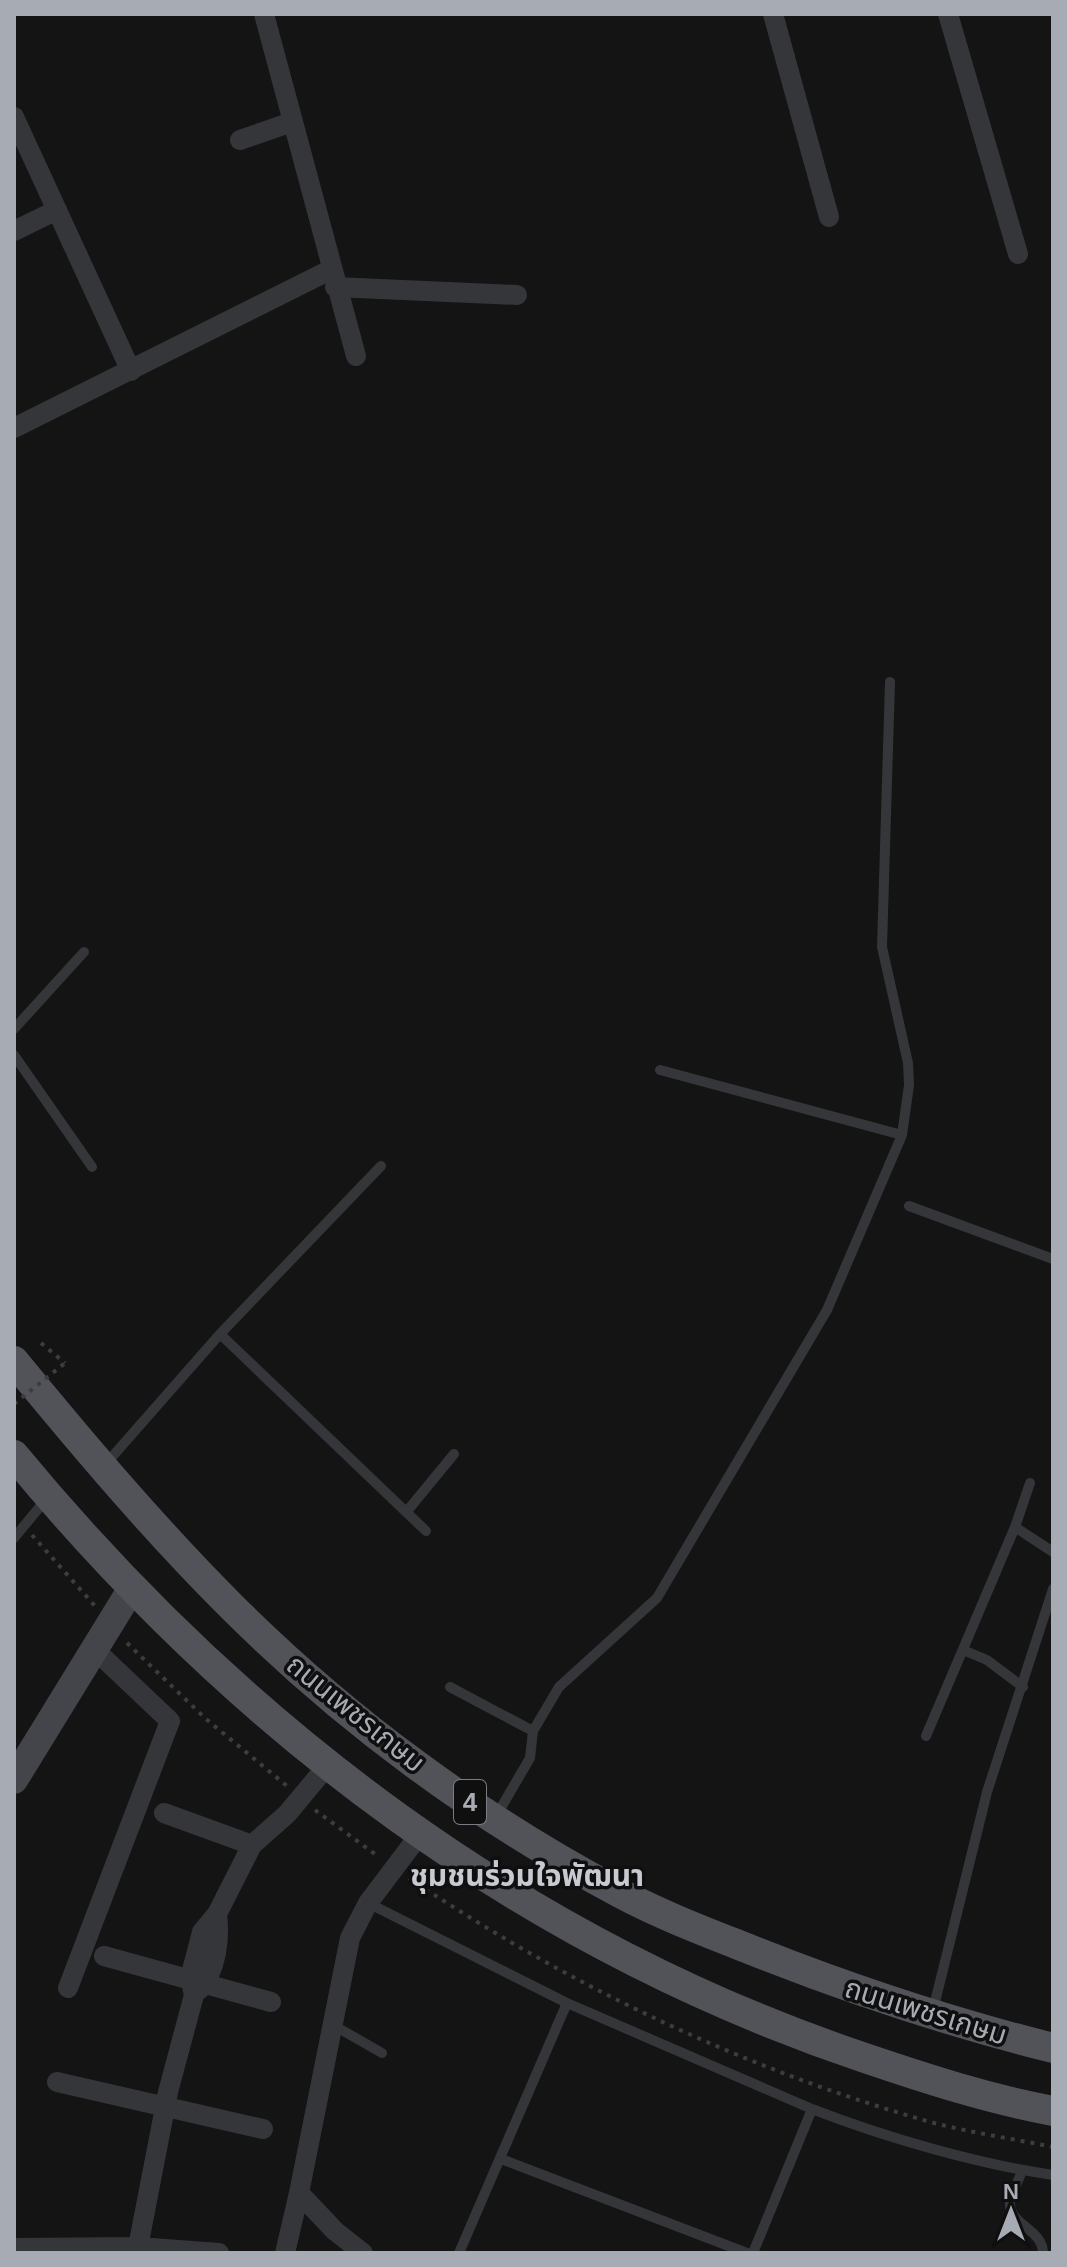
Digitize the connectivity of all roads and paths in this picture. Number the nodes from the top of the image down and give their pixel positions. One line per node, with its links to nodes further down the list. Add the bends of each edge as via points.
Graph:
1 (264, 14): 5 (street)
2 (773, 14): 8 (street)
3 (948, 14): 10 (street)
4 (14, 117): 7 (street)
5 (292, 122): 6 (street); 11 (street)
6 (240, 140)
7 (57, 210): 9 (street); 14 (street)
8 (829, 217)
9 (14, 231)
10 (1018, 254)
11 (332, 278): 12 (street); 13 (street); 14 (street)
12 (517, 295)
13 (356, 356)
14 (131, 371): 15 (street)
15 (14, 428)
16 (890, 682): 21 (lane, via 882,947 908,1063)
17 (84, 952): 18 (lane)
18 (14, 1029)
19 (14, 1055): 23 (lane)
20 (660, 1070): 21 (lane)
21 (902, 1135): 48 (lane, via 827,1310 657,1598 559,1687)
22 (381, 1166): 26 (lane)
23 (92, 1167)
24 (909, 1206): 25 (lane)
25 (1053, 1259)
26 (220, 1334): 32 (lane); 35 (lane)
27 (41, 1343): 29 (path, bridge, via 65,1363)
28 (14, 1361): 32 (main road, ถนนเพชรเกษม / 4)
29 (14, 1404)
30 (454, 1454): 35 (lane)
31 (14, 1455): 34 (main road, ถนนเพชรเกษม / 4)
32 (102, 1467): 53 (main road, ถนนเพชรเกษม / 4, via 222,1597 305,1675)
33 (1030, 1483): 37 (lane)
34 (48, 1497): 36 (lane); 41 (main road, ถนนเพชรเกษม / 4)
35 (408, 1510): 38 (lane)
36 (24, 1526): 39 (lane); 43 (path)
37 (1015, 1527): 40 (lane); 45 (lane)
38 (426, 1531)
39 (14, 1538)
40 (1053, 1552)
41 (132, 1588): 44 (street); 50 (main road, ถนนเพชรเกษม / 4)
42 (1053, 1589): 47 (lane)
43 (95, 1607)
44 (93, 1648): 51 (street); 59 (street, via 170,1721)
45 (963, 1650): 47 (lane, via 987,1660); 49 (lane)
46 (450, 1687): 48 (lane)
47 (1023, 1687): 62 (lane, via 987,1792)
48 (533, 1731): 53 (lane, via 530,1758)
49 (926, 1736)
50 (327, 1766): 54 (main road, ถนนเพชรเกษม / 4); 55 (street, via 287,1814)
51 (17, 1768)
52 (164, 1813): 55 (street)
53 (494, 1819): 62 (main road, ถนนเพชรเกษม / 4, via 622,1894 850,1989)
54 (420, 1834): 56 (street); 69 (main road, ถนนเพชรเกษม / 4, via 545,1914 734,2009 928,2079)
55 (252, 1845): 58 (street, via 217,1914 202,1932)
56 (368, 1903): 61 (lane); 63 (street, via 350,1938)
57 (104, 1956): 58 (street)
58 (197, 1985): 60 (street); 67 (street)
59 (68, 1988)
60 (271, 2002)
61 (567, 2003): 68 (lane); 71 (lane)
62 (931, 2016): 64 (main road, ถนนเพชรเกษม / 4)
63 (333, 2025): 65 (lane); 74 (street)
64 (1053, 2048)
65 (382, 2053)
66 (57, 2082): 67 (street)
67 (166, 2108): 70 (street); 75 (street)
68 (812, 2109): 72 (lane); 81 (lane)
69 (1053, 2111)
70 (263, 2129)
71 (501, 2159): 80 (lane); 81 (lane)
72 (1022, 2171): 73 (lane); 82 (lane, via 1011,2210 1040,2237)
73 (1053, 2175)
74 (299, 2193): 78 (street); 79 (street)
75 (138, 2247): 76 (street); 77 (street)
76 (14, 2248)
77 (219, 2253)
78 (285, 2253)
79 (363, 2253)
80 (459, 2253)
81 (750, 2253)
82 (1043, 2253)

